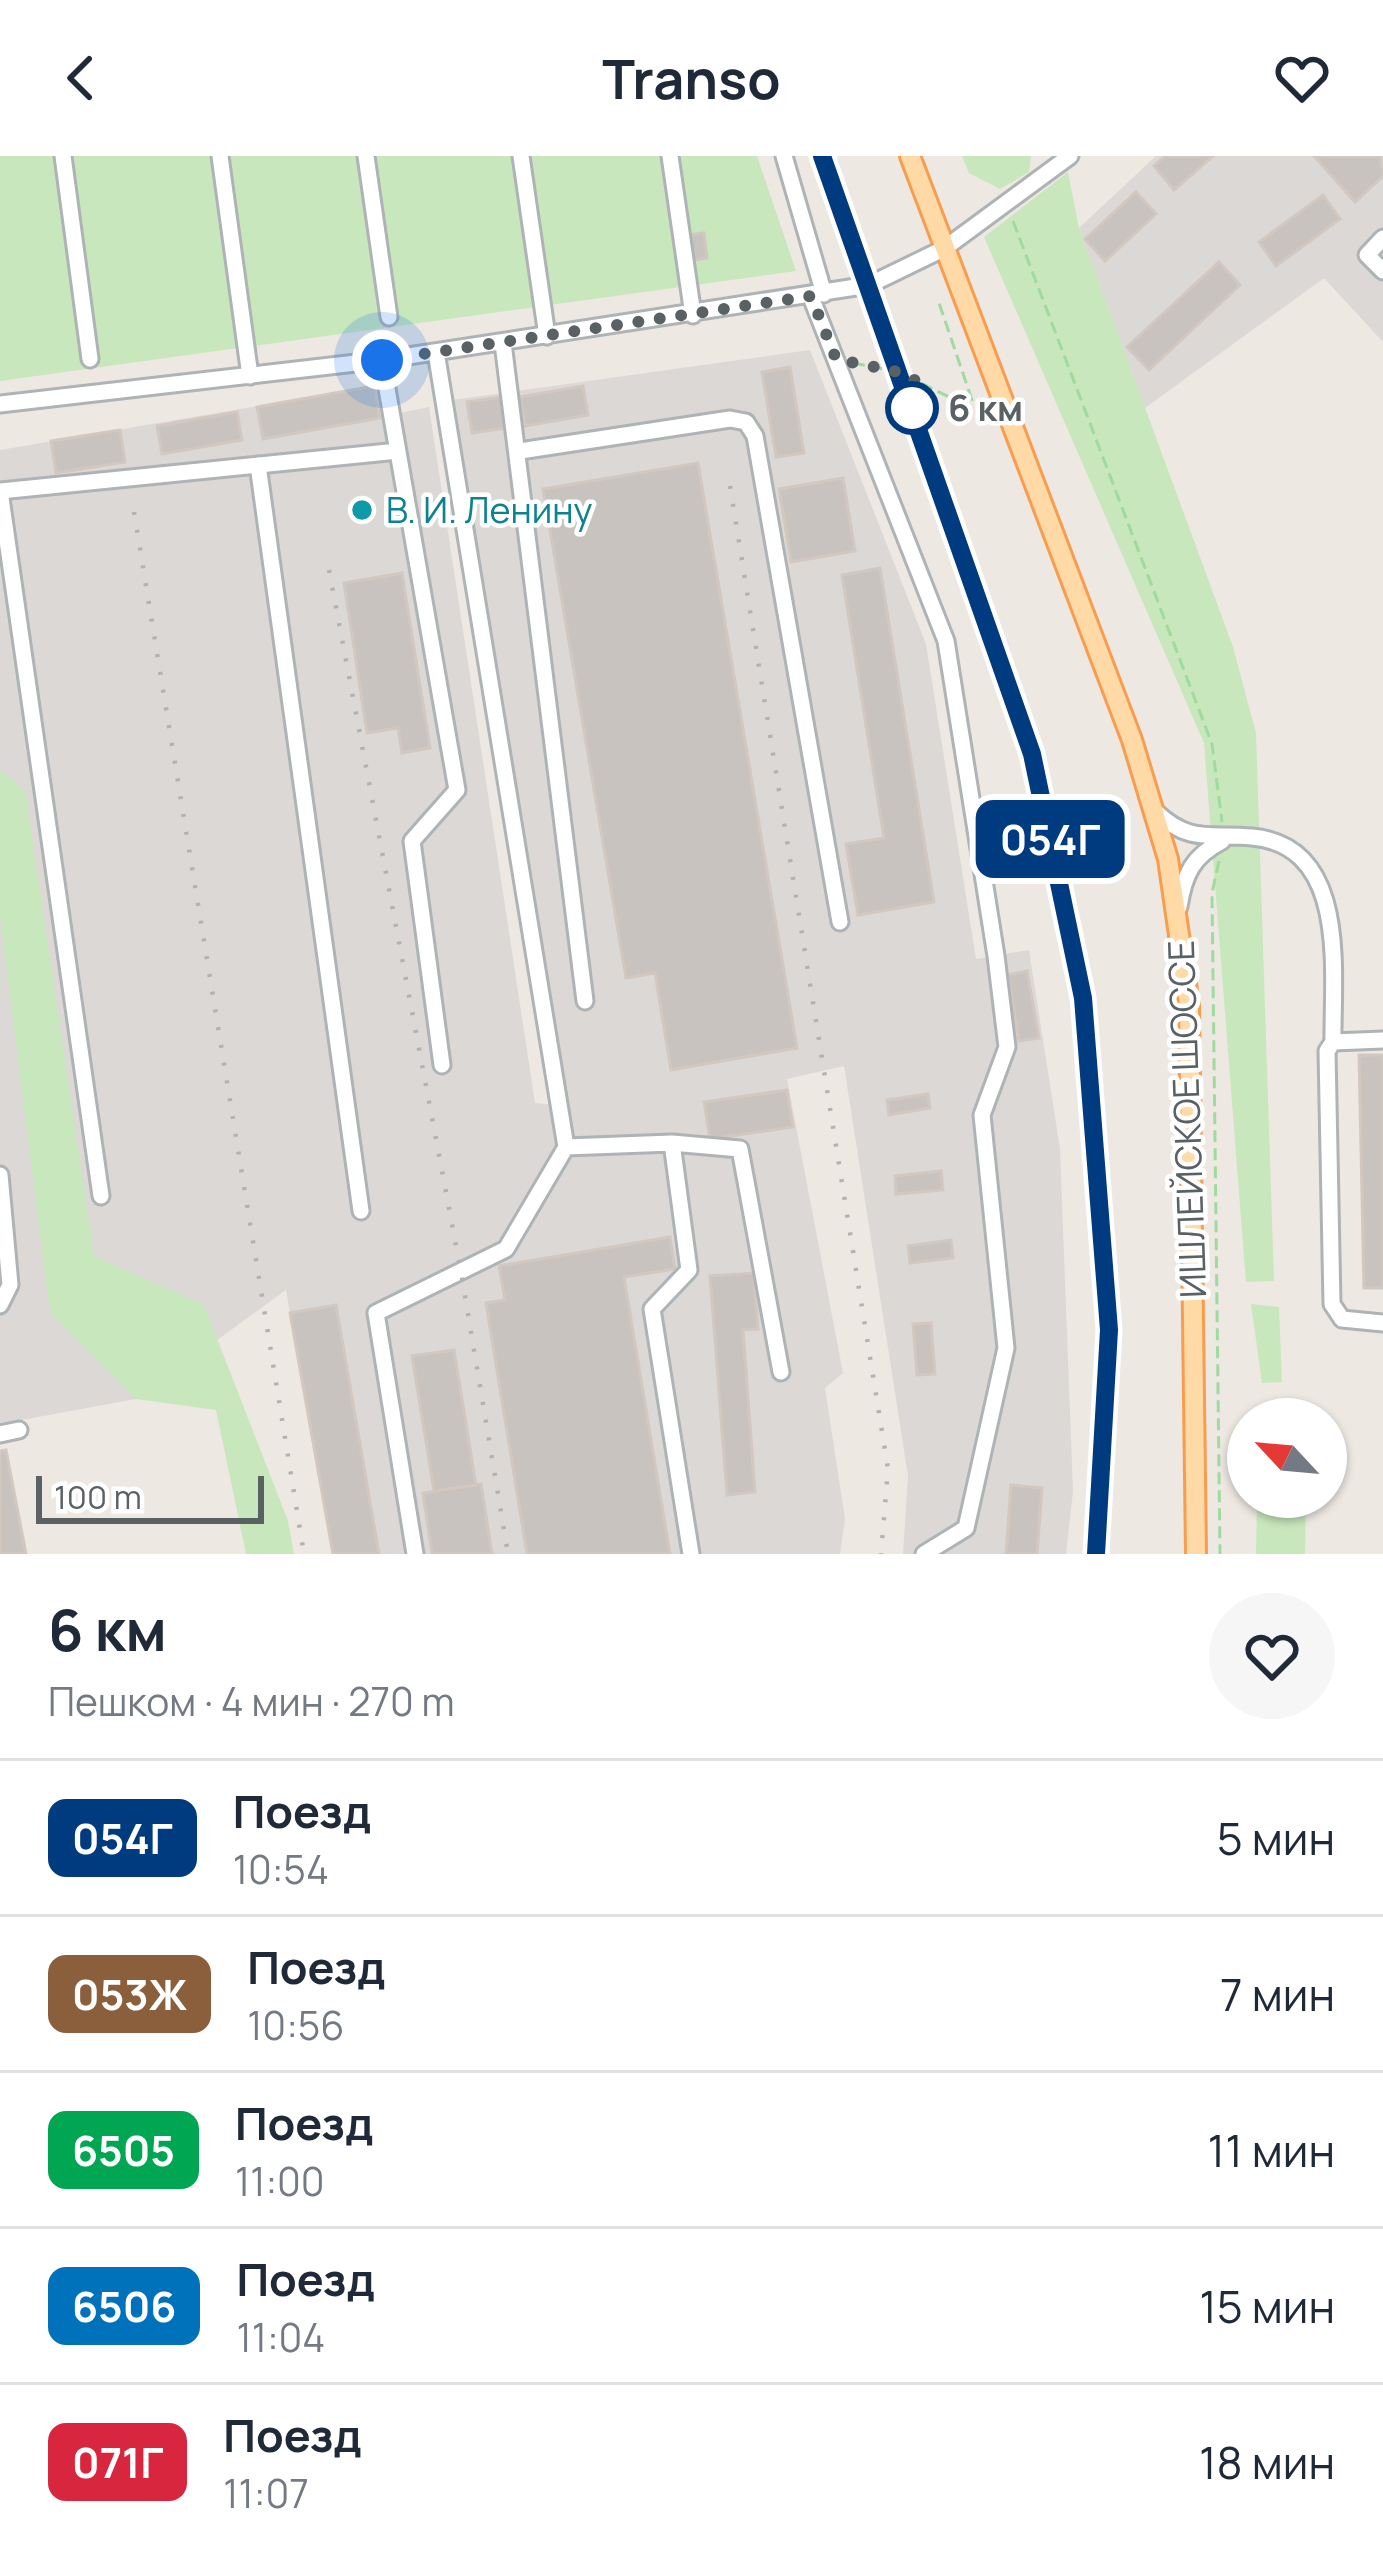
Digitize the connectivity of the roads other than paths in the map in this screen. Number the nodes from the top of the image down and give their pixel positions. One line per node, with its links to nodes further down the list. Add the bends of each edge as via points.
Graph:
1 (64, 156): 18 (street)
2 (220, 156): 20 (street)
3 (366, 156): 14 (street)
4 (520, 156): 15 (street)
5 (670, 156): 13 (street)
6 (784, 156): 12 (street)
7 (910, 156): 10 (main road, ИШЛЕЙСКОЕ ШОССЕ)
8 (1070, 156): 10 (street)
9 (1383, 238): 11 (street, via 1367,255)
10 (945, 248): 12 (street, via 869,285); 25 (main road, ИШЛЕЙСКОЕ ШОССЕ)
11 (1383, 272)
12 (818, 295): 13 (street); 45 (street, via 946,640 1007,1047 982,1115 1006,1348 966,1528)
13 (693, 315): 15 (street)
14 (388, 317)
15 (547, 336): 16 (street)
16 (503, 343): 17 (street); 23 (street)
17 (436, 352): 19 (street); 34 (street)
18 (90, 359)
19 (382, 360): 20 (street); 22 (street)
20 (250, 376): 21 (street)
21 (0, 404)
22 (398, 451): 24 (street); 32 (street, via 457,790 412,841)
23 (520, 451): 28 (street, via 746,422 755,436); 29 (street)
24 (258, 465): 36 (street, via 0,491); 37 (street)
25 (1156, 813): 26 (street, via 1186,835); 27 (main road, ИШЛЕЙСКОЕ ШОССЕ)
26 (1225, 839): 27 (street, via 1189,868); 31 (street, via 1277,843 1316,876 1332,944)
27 (1178, 911): 46 (main road, ИШЛЕЙСКОЕ ШОССЕ, via 1191,1072)
28 (840, 922)
29 (585, 1001)
30 (1383, 1040): 31 (street)
31 (1333, 1042): 39 (street, via 1331,1304 1342,1318)
32 (442, 1065)
33 (672, 1143): 34 (street); 40 (street, via 740,1149); 44 (street, via 689,1270 652,1309)
34 (566, 1147): 43 (street, via 506,1249 376,1313)
35 (0, 1175): 38 (street, via 10,1286)
36 (101, 1196)
37 (362, 1210)
38 (0, 1305)
39 (1383, 1323)
40 (781, 1372)
41 (19, 1430): 42 (street)
42 (0, 1434)
43 (415, 1554)
44 (691, 1554)
45 (924, 1554)
46 (1196, 1554)

